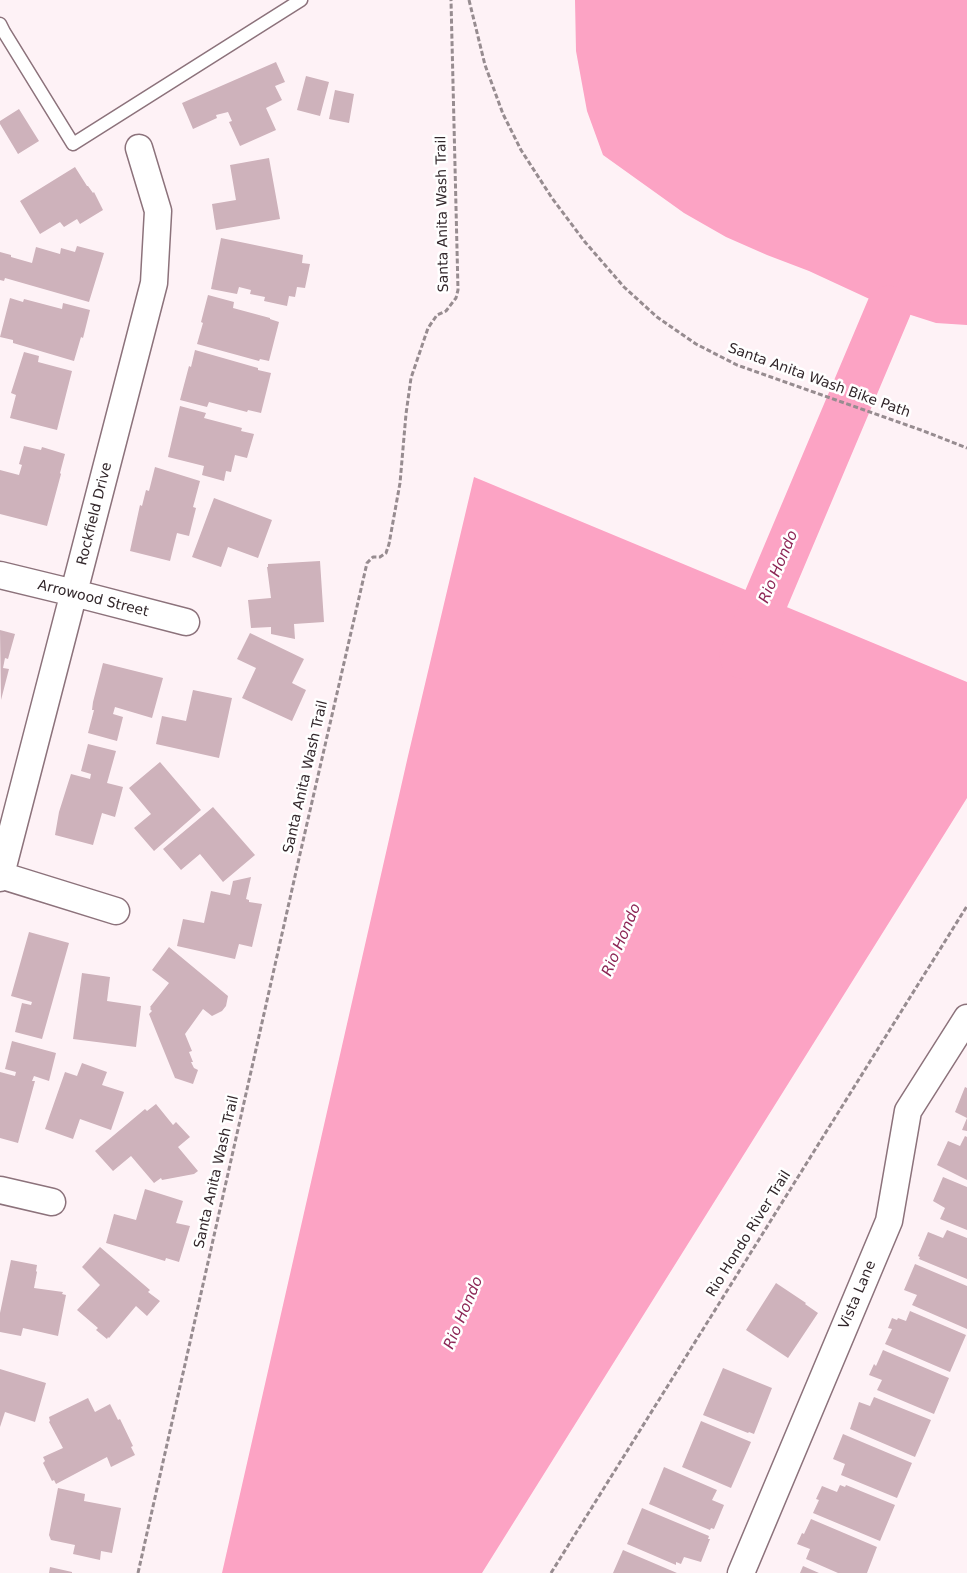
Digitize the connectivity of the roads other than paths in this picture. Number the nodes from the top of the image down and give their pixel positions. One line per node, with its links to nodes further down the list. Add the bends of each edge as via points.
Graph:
1 (301, 0): 2 (lane, via 73,144)
2 (0, 24)
3 (139, 148): 5 (street, Rockfield Drive, via 158,211 154,283)
4 (0, 575): 5 (street, Arrowood Street)
5 (74, 593): 6 (street, Arrowood Street); 7 (street, Rockfield Drive)
6 (186, 622)
7 (0, 876): 8 (street)
8 (116, 910)
9 (967, 1018): 12 (street, Vista Lane, via 908,1111 889,1221)
10 (0, 1190): 11 (street)
11 (52, 1202)
12 (741, 1573)

